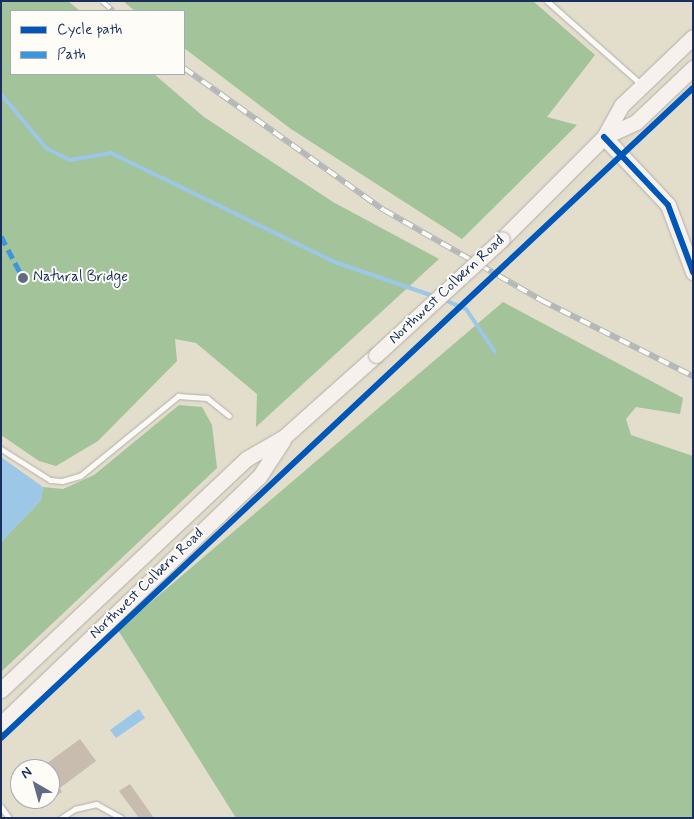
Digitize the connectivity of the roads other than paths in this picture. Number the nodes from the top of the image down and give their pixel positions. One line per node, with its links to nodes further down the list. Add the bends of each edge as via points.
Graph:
1 (547, 1): 4 (lane)
2 (693, 37): 4 (main road, Northwest Colbern Road)
3 (693, 68): 5 (main road, Northwest Colbern Road, via 636,122)
4 (642, 85): 5 (main road, Northwest Colbern Road, via 622,105)
5 (604, 137): 6 (main road, via 668,205); 8 (main road, Northwest Colbern Road, bridge, via 502,239)
6 (693, 272)
7 (229, 416): 9 (lane, via 207,398 178,396 80,476 62,481 50,480)
8 (284, 437): 10 (main road, Northwest Colbern Road, via 246,459); 11 (main road, Northwest Colbern Road, via 259,477)
9 (1, 449)
10 (1, 690)
11 (1, 724)
12 (1, 807): 13 (lane)
13 (9, 818)
14 (61, 818): 15 (lane, via 75,809 96,804)
15 (120, 818)

